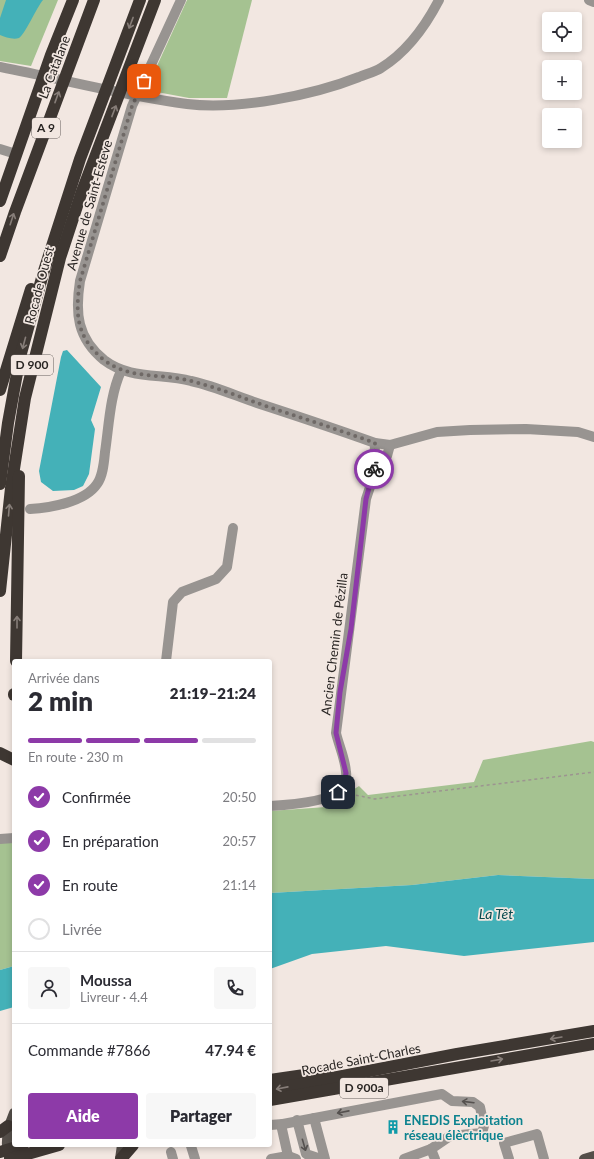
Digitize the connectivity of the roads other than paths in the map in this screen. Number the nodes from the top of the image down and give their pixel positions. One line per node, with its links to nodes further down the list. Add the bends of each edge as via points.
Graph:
1 (73, 0): 12 (highway, La Catalane / A 9)
2 (94, 0): 15 (highway, La Catalane / A 9, one-way to 2, via 14,212)
3 (140, 0): 13 (highway, Rocade Ouest / D 900, one-way to 13)
4 (155, 0): 10 (highway, Rocade Ouest / D 900, one-way to 4)
5 (181, 0): 16 (street, Avenue de Saint-Esteve, via 169,31 132,106 80,281 77,301 78,322 87,341 104,360)
6 (439, 0): 9 (street, via 427,24 403,51 380,69 341,84 266,100 227,105 188,104)
7 (589, 0): 8 (street)
8 (594, 2)
9 (3, 67)
10 (100, 148): 25 (highway, Rocade Ouest / D 900, one-way to 10, via 17,445 35,353 60,258 81,194); 26 (highway, one-way to 10, via 19,475 27,417 42,343)
11 (0, 149): 12 (street)
12 (16, 154): 14 (highway, La Catalane / A 9)
13 (80, 159): 17 (highway, via 19,324); 22 (highway, Rocade Ouest / D 900, one-way to 22, via 43,274 20,357)
14 (0, 201)
15 (0, 256)
16 (121, 371): 19 (street, Avenue de Saint-Esteve, via 190,380); 23 (street, via 115,384 103,469 98,484 82,497 48,508)
17 (0, 390)
18 (594, 437): 20 (street, via 578,432 526,429 470,430 437,432)
19 (375, 443): 20 (street, Avenue de Saint-Esteve); 21 (street, Ancien Chemin de Pézilla)
20 (390, 445): 21 (street, Ancien Chemin de Pézilla, via 387,456)
21 (374, 475): 30 (street, Ancien Chemin de Pézilla, via 366,499 336,733 346,773 344,784 338,792 324,798)
22 (0, 484)
23 (30, 509)
24 (233, 528): 27 (street, via 227,567 216,579 182,592 173,602)
25 (0, 591)
26 (16, 659)
27 (166, 659)
28 (0, 753): 29 (highway)
29 (12, 759)
30 (272, 806)
31 (12, 838): 32 (street)
32 (0, 839)
33 (594, 1031): 35 (highway, D 900a, one-way to 35)
34 (594, 1044): 36 (highway, D 900a, one-way to 34)
35 (457, 1054): 37 (highway, D 900a); 38 (highway, Rocade Saint-Charles / D 900a, one-way to 38)
36 (458, 1067): 39 (highway, Rocade Saint-Charles / D 900a); 40 (highway, D 900a)
37 (272, 1080)
38 (272, 1090)
39 (272, 1100)
40 (272, 1109)
41 (12, 1117): 46 (main road)
42 (314, 1118): 43 (street); 52 (street, one-way to 42, via 450,1136 482,1133 484,1126 480,1107 474,1102 452,1101 442,1094); 62 (street)
43 (297, 1120): 44 (street); 61 (street, one-way to 61, via 306,1154)
44 (283, 1124): 45 (street); 55 (street, via 282,1130)
45 (272, 1125)
46 (5, 1133): 57 (main road)
47 (16, 1147): 53 (highway)
48 (53, 1147): 57 (highway)
49 (122, 1147): 58 (main road)
50 (131, 1147): 58 (highway)
51 (191, 1147): 59 (street)
52 (431, 1149): 56 (street); 64 (street)
53 (0, 1152)
54 (594, 1156): 67 (main road)
55 (292, 1157): 60 (street)
56 (414, 1157): 63 (street)
57 (10, 1159)
58 (120, 1159)
59 (195, 1159)
60 (271, 1159)
61 (321, 1159)
62 (324, 1159)
63 (404, 1159)
64 (435, 1159)
65 (508, 1159): 66 (street, via 504,1143 537,1134)
66 (544, 1159)
67 (584, 1159)

